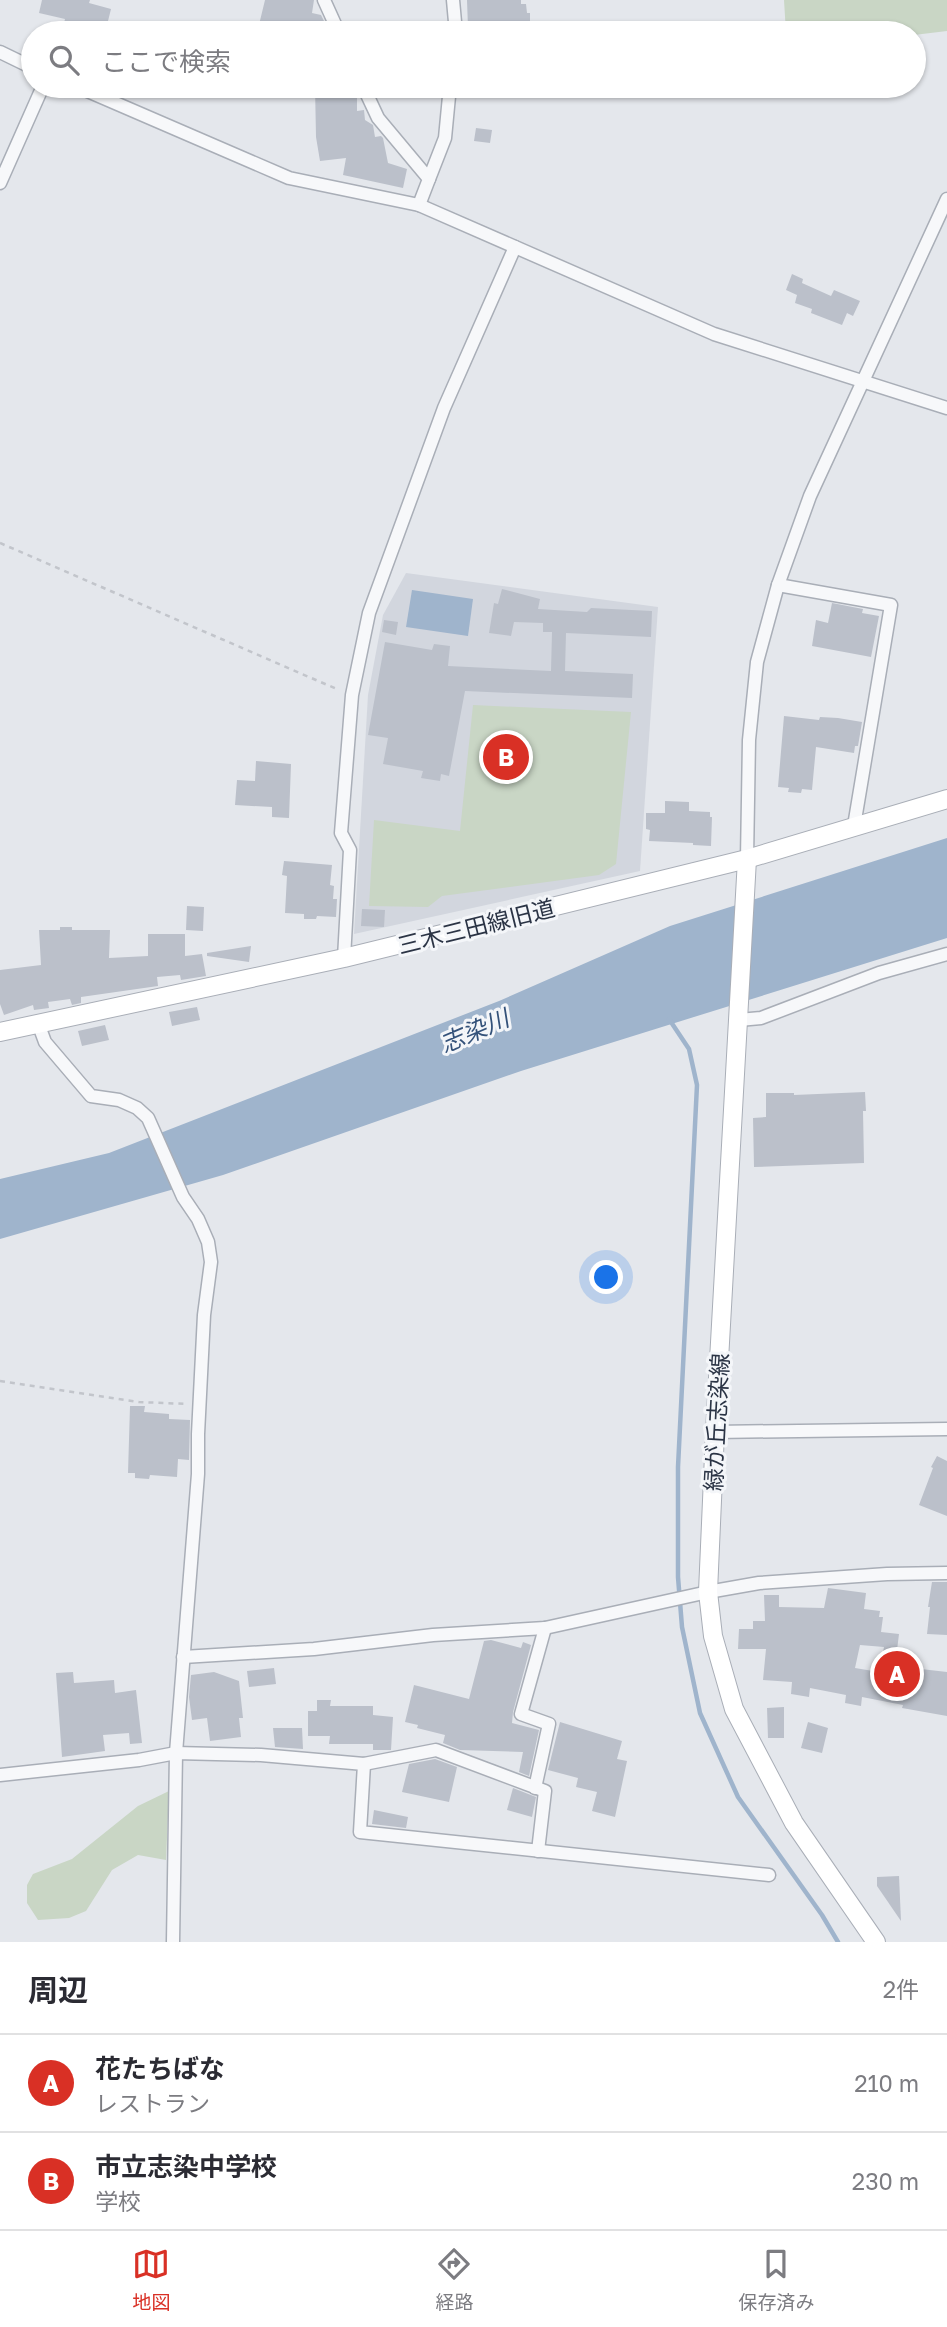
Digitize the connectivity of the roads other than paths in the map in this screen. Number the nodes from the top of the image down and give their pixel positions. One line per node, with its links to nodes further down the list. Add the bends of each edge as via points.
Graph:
1 (324, 0): 3 (street)
2 (453, 0): 4 (street)
3 (334, 21)
4 (455, 21)
5 (0, 52): 6 (street)
6 (21, 62)
7 (38, 98): 12 (street)
8 (104, 98): 14 (street, via 289,178)
9 (369, 98): 11 (street, via 378,118)
10 (449, 98): 11 (street, via 445,138)
11 (429, 179): 14 (street)
12 (0, 183)
13 (947, 199): 16 (street)
14 (419, 205): 15 (street)
15 (515, 247): 16 (street, via 714,334); 23 (street, via 444,408 369,613 352,695 341,833 351,850)
16 (862, 381): 17 (street); 18 (street, via 810,496)
17 (947, 408)
18 (778, 585): 20 (street, via 891,605); 21 (street, via 757,662 749,740)
19 (947, 799): 20 (street, 三木三田線旧道)
20 (854, 826): 21 (street, 三木三田線旧道)
21 (747, 859): 23 (street, 三木三田線旧道); 24 (street, 緑が丘志染線)
22 (947, 954): 24 (street, via 879,972 761,1018)
23 (344, 958): 25 (street, 三木三田線旧道)
24 (738, 1020): 28 (street, 緑が丘志染線)
25 (38, 1023): 26 (street, 三木三田線旧道); 32 (street, via 45,1042 91,1096 119,1100 148,1118 208,1242 211,1262)
26 (0, 1032)
27 (947, 1429): 28 (street)
28 (715, 1432): 30 (street, 緑が丘志染線)
29 (947, 1573): 30 (street, via 758,1583)
30 (708, 1592): 31 (street); 40 (street, 緑が丘志染線, via 713,1636 734,1709 794,1823)
31 (545, 1628): 32 (street); 36 (street, via 521,1714 548,1724)
32 (183, 1657): 33 (street)
33 (177, 1753): 34 (street); 35 (street); 39 (street)
34 (364, 1764): 36 (street, via 436,1750); 37 (street, via 360,1832)
35 (0, 1775)
36 (536, 1788): 37 (street, via 545,1791)
37 (538, 1851): 38 (street)
38 (769, 1875)
39 (173, 1942)
40 (876, 1942)

